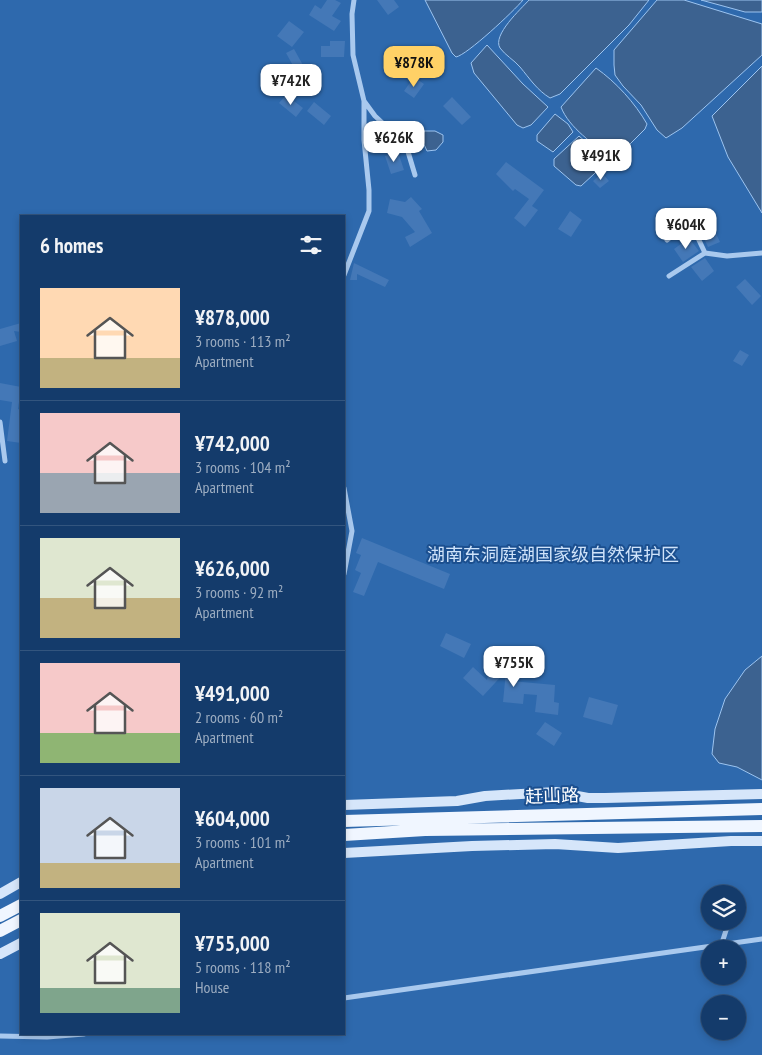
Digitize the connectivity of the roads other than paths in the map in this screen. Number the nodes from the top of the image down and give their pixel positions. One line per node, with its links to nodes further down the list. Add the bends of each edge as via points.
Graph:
1 (354, 0): 2 (street, via 353,55)
2 (364, 101): 3 (street, via 375,116 406,144); 7 (street, via 369,211)
3 (415, 175)
4 (667, 240): 5 (street, via 690,221)
5 (705, 253): 6 (street, via 727,256); 8 (street)
6 (762, 253)
7 (345, 272)
8 (669, 276)
9 (0, 422): 10 (street)
10 (5, 461)
11 (345, 493): 12 (street, via 352,531)
12 (345, 569)
13 (762, 794): 14 (main road, via 605,798 556,792 457,801)
14 (345, 805)
15 (761, 809): 16 (main road, 赶山路)
16 (345, 821)
17 (756, 827): 18 (main road, 赶山路, via 425,830)
18 (345, 835)
19 (762, 842): 20 (main road, via 618,848 555,844 472,846)
20 (345, 853)
21 (20, 883): 22 (main road)
22 (0, 894)
23 (20, 906): 24 (main road)
24 (0, 916)
25 (20, 921): 26 (main road)
26 (0, 931)
27 (762, 939): 28 (street)
28 (746, 942)
29 (20, 944): 31 (main road)
30 (701, 949): 32 (street)
31 (0, 954)
32 (345, 998)
33 (72, 1035): 34 (street)
34 (0, 1036)

